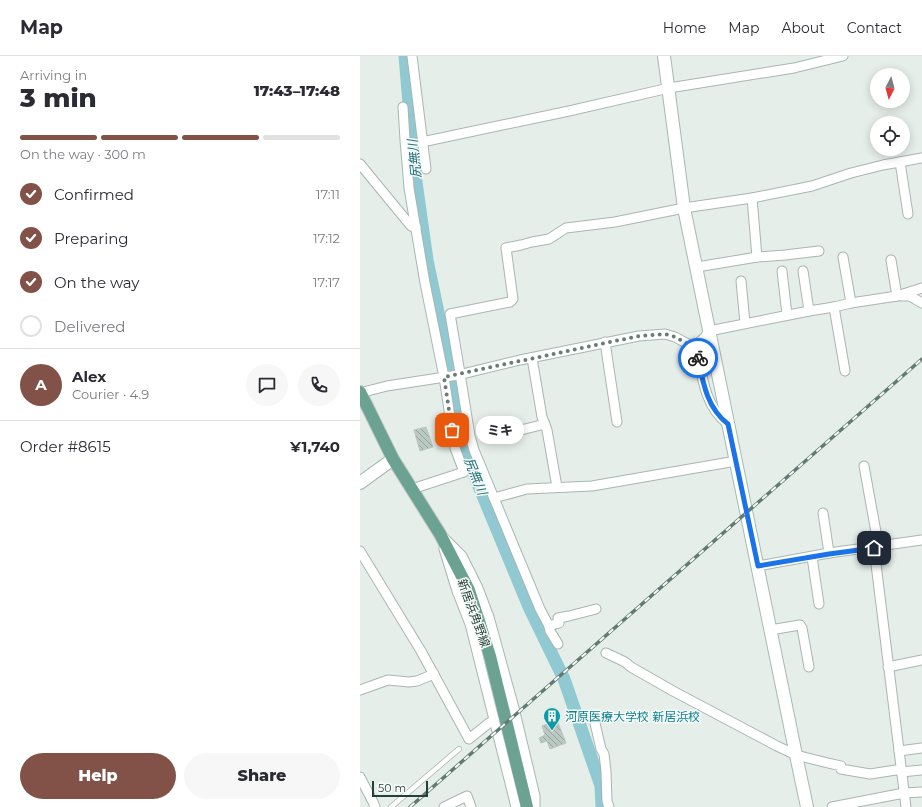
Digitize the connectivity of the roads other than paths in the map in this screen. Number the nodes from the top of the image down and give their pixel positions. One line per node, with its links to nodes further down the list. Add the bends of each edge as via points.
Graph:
1 (412, 56): 6 (street)
2 (664, 56): 4 (street)
3 (843, 56): 4 (street, via 794,68)
4 (669, 88): 6 (street, via 569,112); 12 (street)
5 (403, 107): 14 (street, via 404,140)
6 (422, 142): 10 (street)
7 (922, 158): 8 (street)
8 (900, 162): 11 (street, via 851,173 812,186); 13 (street)
9 (360, 164): 14 (street, via 411,226)
10 (426, 169)
11 (752, 198): 12 (street); 16 (street)
12 (684, 208): 19 (street); 36 (street, via 615,222 566,228 549,239 506,248 513,299 510,302 450,314)
13 (908, 214)
14 (416, 227): 37 (street)
15 (819, 251): 16 (street)
16 (757, 257): 19 (street)
17 (843, 257): 26 (street)
18 (891, 260): 24 (street)
19 (697, 267): 31 (street)
20 (782, 271): 29 (street)
21 (803, 272): 28 (street)
22 (741, 281): 30 (street)
23 (922, 288): 24 (street)
24 (897, 296): 25 (street, via 910,296); 26 (street)
25 (922, 303)
26 (851, 304): 27 (street)
27 (834, 307): 28 (street); 35 (street)
28 (809, 311): 29 (street)
29 (786, 315): 30 (street)
30 (745, 323): 31 (street)
31 (709, 331): 33 (street); 41 (street)
32 (606, 342): 33 (street, via 665,334); 34 (street); 39 (street)
33 (695, 346): 41 (street, via 704,386 713,408)
34 (532, 358): 36 (street); 40 (street)
35 (845, 371)
36 (459, 375): 37 (street); 49 (street, via 470,436)
37 (445, 377): 38 (street); 48 (street, via 454,442 464,472)
38 (360, 393): 43 (main road, 新居浜角野線)
39 (617, 422)
40 (545, 424): 42 (street); 47 (street)
41 (728, 424): 44 (street)
42 (508, 432)
43 (393, 459): 46 (street); 48 (main road, 新居浜角野線)
44 (736, 461): 47 (street, via 592,486); 57 (street)
45 (864, 466): 53 (street, via 878,543)
46 (360, 483)
47 (557, 487): 49 (street, via 527,489)
48 (412, 489): 51 (main road, 新居浜角野線)
49 (494, 498): 60 (street)
50 (823, 513): 55 (street)
51 (440, 534): 70 (street, via 470,624); 85 (main road, 新居浜角野線, via 469,590 490,656); 86 (street, via 462,556 478,588 514,708 535,796)
52 (922, 540): 53 (street)
53 (874, 548): 55 (street); 66 (street)
54 (360, 551): 67 (street)
55 (829, 554): 56 (street)
56 (812, 557): 57 (street); 58 (street)
57 (758, 566): 61 (street)
58 (819, 604)
59 (596, 609): 60 (street, via 558,618 559,622)
60 (549, 626): 62 (street)
61 (770, 630): 65 (street, via 800,625); 74 (street)
62 (558, 644)
63 (606, 653): 74 (street, via 680,695)
64 (922, 660): 66 (street)
65 (809, 667)
66 (888, 667): 73 (street)
67 (434, 674): 68 (street, via 417,681 388,680); 70 (street, via 469,739)
68 (360, 690)
69 (594, 719): 87 (street, via 600,748 604,754)
70 (494, 720): 84 (street)
71 (922, 748): 73 (street)
72 (459, 749): 81 (lane)
73 (898, 751): 76 (street)
74 (796, 755): 76 (street, via 841,766 841,769 870,774); 88 (street)
75 (922, 770): 76 (street)
76 (901, 771): 78 (street)
77 (360, 777): 80 (street)
78 (904, 792): 79 (street); 89 (street); 90 (street)
79 (922, 792)
80 (375, 807)
81 (391, 807)
82 (444, 807): 83 (street, via 467,796)
83 (471, 807)
84 (516, 807)
85 (527, 807)
86 (535, 807)
87 (609, 807)
88 (808, 807)
89 (832, 807)
90 (906, 807)

